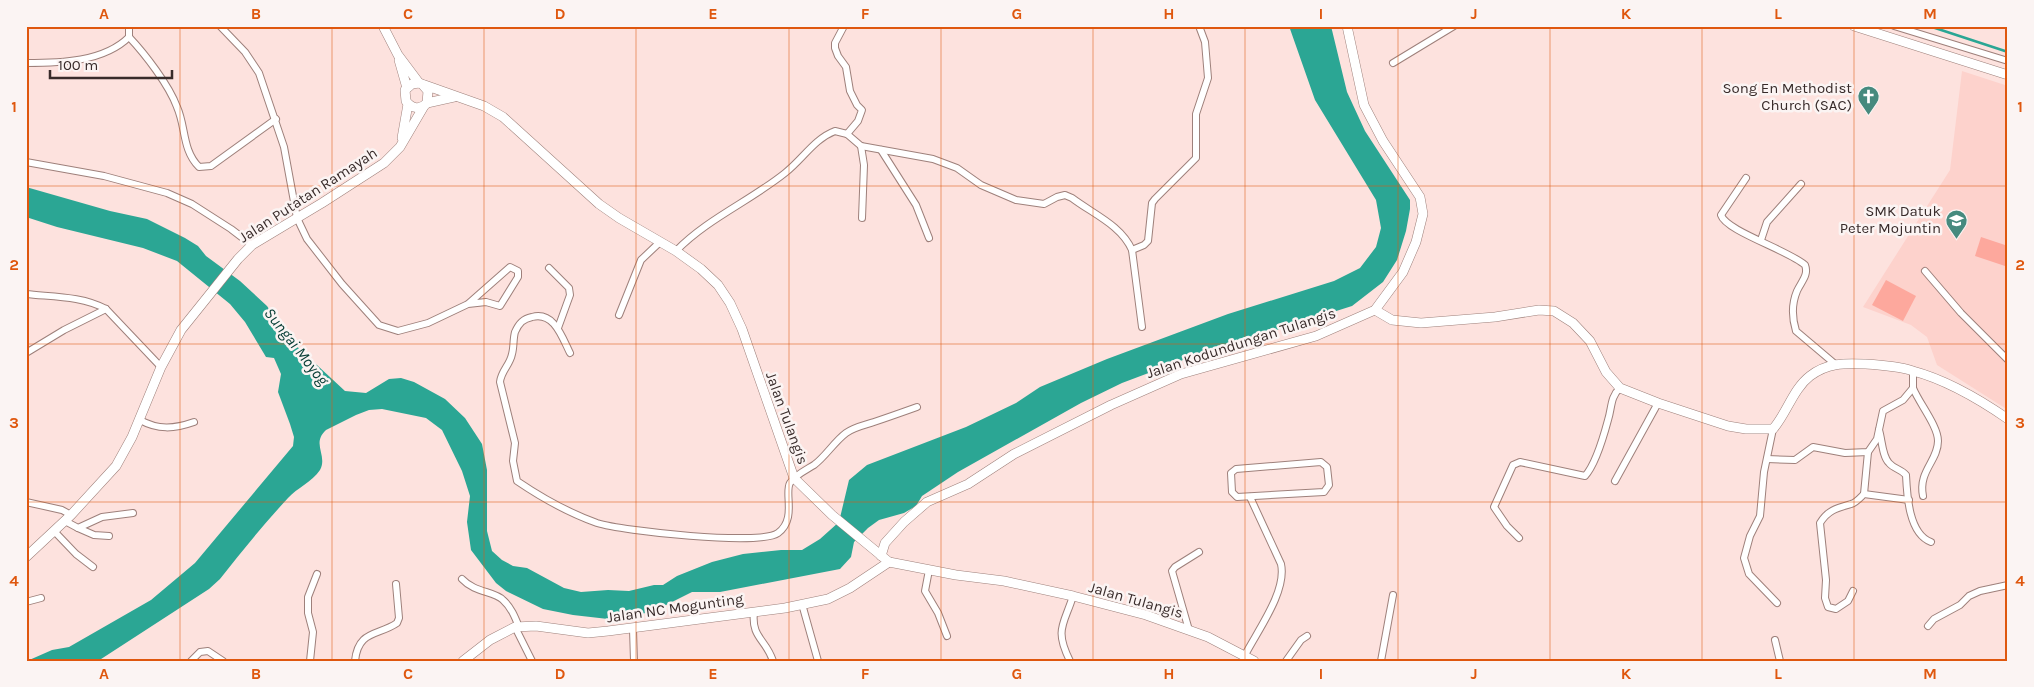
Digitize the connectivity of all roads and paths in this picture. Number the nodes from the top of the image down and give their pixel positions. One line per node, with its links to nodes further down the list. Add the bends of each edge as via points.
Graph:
1 (129, 26): 10 (street)
2 (220, 26): 21 (street, via 245,52 259,73)
3 (383, 26): 11 (street)
4 (844, 26): 22 (street, via 835,48 846,67 854,100 862,110 858,121)
5 (1199, 26): 35 (street, via 1205,42 1208,78 1196,114 1196,158 1152,203 1148,241)
6 (1347, 26): 44 (street, Jalan Kodundungan Tulangis, via 1364,106 1420,197 1423,214 1416,242 1403,272)
7 (1454, 26): 14 (street)
8 (1854, 26): 15 (street)
9 (1894, 26): 12 (street)
10 (129, 37): 13 (street, via 109,52 70,60); 21 (street, via 173,99 186,145 199,167 211,166)
11 (398, 54): 16 (street); 17 (street)
12 (2008, 61)
13 (26, 63)
14 (1393, 63)
15 (2008, 76)
16 (421, 84): 17 (street); 18 (street, Jalan Tulangis); 20 (street, via 428,91)
17 (407, 88): 19 (street, via 404,97)
18 (454, 97): 20 (street, Jalan Tulangis); 33 (street, Jalan Tulangis, via 484,106 503,117 599,204)
19 (408, 104): 20 (street, via 416,108); 24 (street)
20 (425, 104): 24 (street, Jalan Putatan Ramayah)
21 (276, 119): 29 (street)
22 (846, 134): 23 (street); 36 (street, via 835,131 820,139 785,173 699,230)
23 (861, 146): 25 (street); 30 (street, via 864,165)
24 (400, 147): 29 (street, Jalan Putatan Ramayah, via 384,163)
25 (881, 150): 31 (street, via 916,206); 35 (street, via 933,159 957,168 981,185 1024,202 1044,204 1065,195 1123,234)
26 (26, 162): 34 (street, via 104,176 167,193 192,204)
27 (1746, 178): 32 (street, via 1721,215 1726,224)
28 (1801, 184): 32 (street, via 1767,222)
29 (297, 218): 34 (street, Jalan Putatan Ramayah); 42 (street, via 321,258 379,325 398,331 412,328)
30 (862, 218)
31 (929, 238)
32 (1761, 240): 51 (street, via 1805,265 1807,272 1795,298 1794,326)
33 (660, 242): 36 (street, Jalan Tulangis); 45 (street, via 640,260)
34 (252, 245): 52 (street, Jalan Putatan Ramayah, via 194,312)
35 (1132, 250): 46 (street)
36 (676, 251): 65 (street, Jalan Tulangis, via 718,285 730,303)
37 (549, 268): 47 (street, via 569,288 570,295)
38 (1925, 271): 50 (street)
39 (483, 292): 41 (street); 41 (street, via 510,267 518,271 503,304); 42 (street)
40 (26, 294): 43 (street, via 82,300)
41 (486, 302): 42 (street)
42 (468, 304)
43 (106, 309): 48 (street); 52 (street)
44 (1375, 310): 55 (street, via 1392,320 1421,323 1554,311 1573,323 1590,341); 80 (street, Jalan Kodundungan Tulangis, via 1316,336 1181,374 1111,404 1014,454 968,484 927,502 885,543)
45 (619, 315)
46 (1142, 327)
47 (558, 328): 49 (street); 65 (street, via 549,319 536,316 520,323 510,363 500,382 515,443 513,461 517,480 536,494 599,524 693,537 763,537 778,533 785,523 790,508 789,484)
48 (26, 353)
49 (570, 353)
50 (2008, 360)
51 (1835, 364): 53 (street, via 1876,365); 62 (street, via 1805,380)
52 (161, 367): 59 (street, Jalan Putatan Ramayah)
53 (1914, 371): 54 (street); 58 (street, via 1954,387)
54 (1913, 388): 61 (street, via 1903,400 1882,411); 68 (street, via 1938,437 1935,454 1924,476)
55 (1615, 393): 56 (street); 77 (street, via 1599,447 1585,476 1520,462 1513,465 1494,507)
56 (1656, 405): 62 (street, via 1728,426); 66 (street)
57 (917, 407): 65 (street, via 850,430 815,464)
58 (2008, 419)
59 (140, 420): 60 (street, via 162,428 177,428); 73 (street, Jalan Putatan Ramayah, via 116,466)
60 (194, 422)
61 (1879, 429): 63 (street); 70 (street, via 1887,460 1906,476)
62 (1772, 432): 64 (street)
63 (1868, 452): 64 (street, via 1845,453 1813,447 1795,460); 67 (street)
64 (1767, 459): 94 (street, via 1760,516 1744,558 1749,574)
65 (794, 478): 80 (street, Jalan Tulangis)
66 (1615, 482)
67 (1864, 494): 70 (street); 89 (street, via 1853,504 1830,511 1820,523 1825,603 1836,609 1848,601)
68 (1923, 496)
69 (1250, 497): 69 (street, via 1324,492 1328,485 1327,467 1321,462 1233,470 1234,495); 104 (street, via 1283,573 1278,593)
70 (1909, 500): 78 (street, via 1917,529)
71 (26, 502): 73 (street, via 62,510)
72 (133, 513): 74 (street, via 102,517)
73 (68, 518): 74 (street); 75 (street, Jalan Putatan Ramayah)
74 (78, 528): 76 (street, via 94,535)
75 (54, 531): 81 (street, Jalan Putatan Ramayah); 83 (street)
76 (109, 536)
77 (1519, 538)
78 (1931, 542)
79 (1199, 552): 100 (street, via 1172,571)
80 (881, 556): 82 (street, Jalan Tulangis)
81 (26, 557)
82 (889, 562): 84 (street, Jalan Tulangis); 95 (street, Jalan NC Mogunting, via 828,599)
83 (93, 567)
84 (929, 570): 91 (street, Jalan Tulangis); 101 (street, via 925,591)
85 (317, 574): 107 (street, via 308,597 313,632)
86 (462, 578): 98 (street, via 467,584 502,598 512,610)
87 (396, 584): 108 (street, via 397,623 364,639)
88 (2008, 585): 97 (street, via 1969,596)
89 (1853, 591)
90 (1393, 595): 117 (street)
91 (1074, 596): 100 (street, Jalan Tulangis); 114 (street, via 1060,628)
92 (41, 598): 93 (street)
93 (26, 602)
94 (1777, 603)
95 (802, 604): 96 (street, Jalan NC Mogunting); 113 (street)
96 (754, 612): 99 (street, Jalan NC Mogunting); 112 (street, via 754,631 769,650)
97 (1928, 626)
98 (517, 627): 99 (street, Jalan NC Mogunting, via 536,626 588,633); 109 (street, Jalan NC Mogunting, via 490,640); 110 (street)
99 (633, 629): 111 (street)
100 (1189, 630): 104 (street, Jalan Tulangis)
101 (947, 636)
102 (1307, 636): 116 (street)
103 (1775, 640): 118 (street)
104 (1245, 654): 115 (street, Jalan Tulangis)
105 (191, 661): 106 (street, via 200,652 208,651)
106 (223, 661)
107 (310, 661)
108 (355, 661)
109 (463, 661)
110 (532, 661)
111 (634, 661)
112 (773, 661)
113 (818, 661)
114 (1070, 661)
115 (1254, 661)
116 (1286, 661)
117 (1381, 661)
118 (1780, 661)

